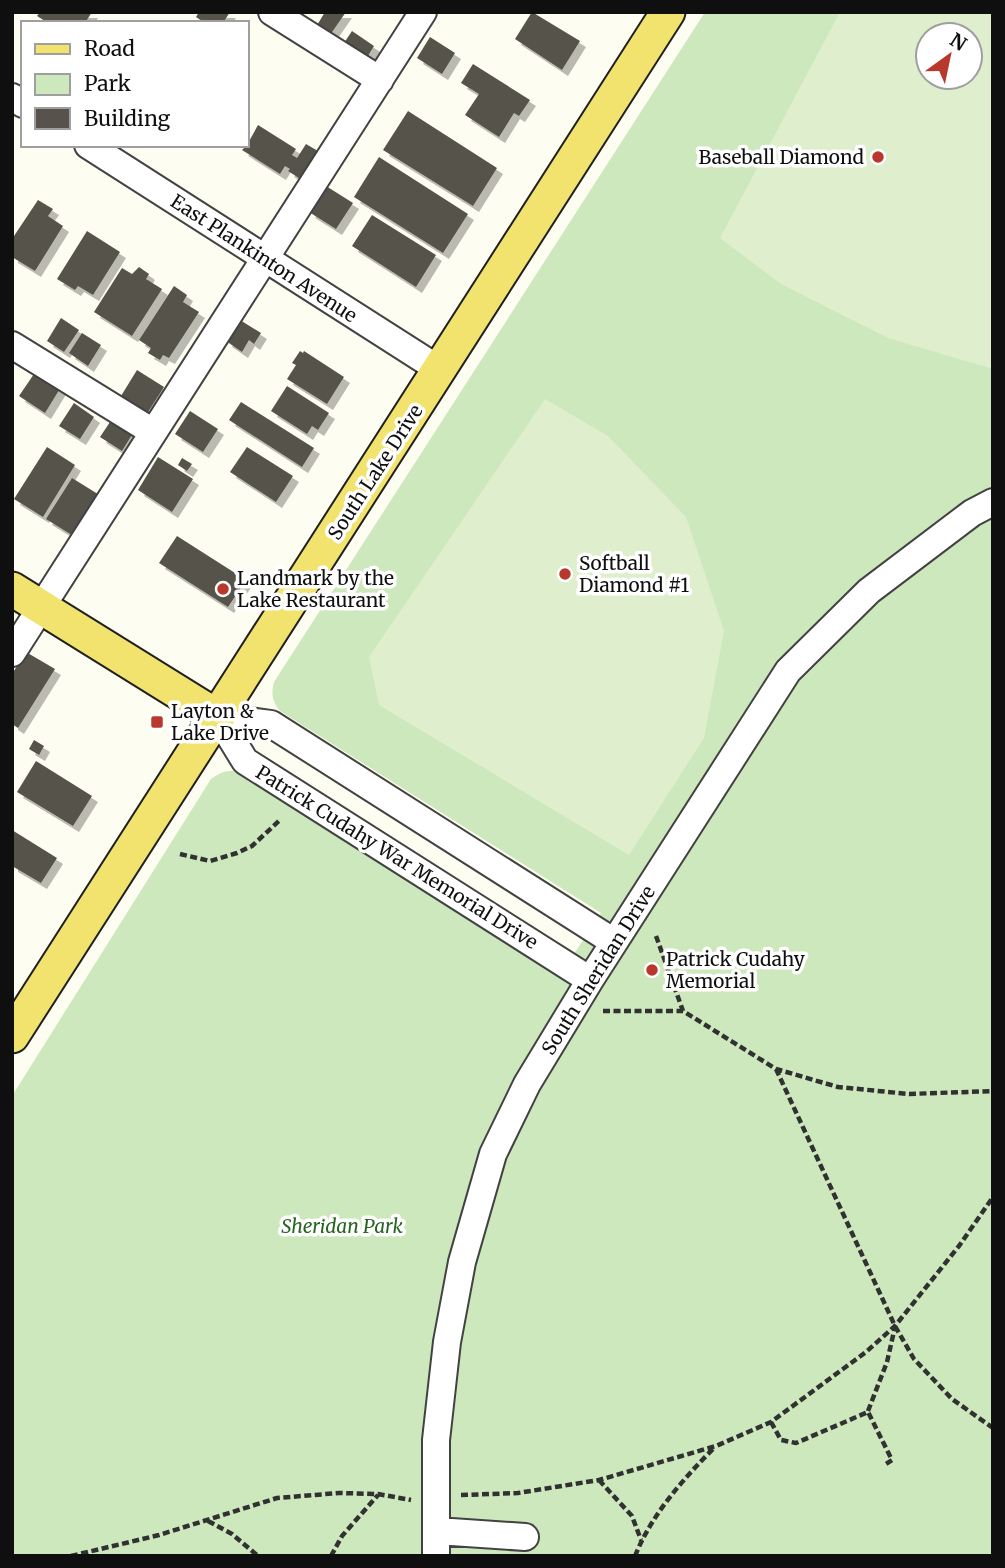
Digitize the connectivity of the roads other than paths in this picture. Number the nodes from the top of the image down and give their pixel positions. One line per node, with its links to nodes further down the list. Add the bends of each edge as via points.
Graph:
1 (272, 12): 4 (street)
2 (423, 12): 4 (street)
3 (659, 16): 8 (main road, South Lake Drive)
4 (380, 80): 6 (street)
5 (91, 147): 6 (street, East Plankinton Avenue)
6 (265, 258): 8 (street, East Plankinton Avenue); 9 (street)
7 (12, 345): 9 (street)
8 (440, 370): 14 (main road, South Lake Drive)
9 (153, 432): 12 (street)
10 (993, 502): 15 (street, South Sheridan Drive, via 869,591 788,671)
11 (12, 589): 12 (main road)
12 (41, 608): 13 (street); 14 (main road)
13 (12, 653)
14 (218, 717): 15 (street, via 271,724); 16 (street, Patrick Cudahy War Memorial Drive, via 245,761); 17 (main road, South Lake Drive)
15 (614, 942): 16 (street, South Sheridan Drive)
16 (590, 980): 19 (street, South Sheridan Drive, via 527,1084 493,1154 461,1262 436,1440)
17 (12, 1036)
18 (525, 1537): 19 (street)
19 (437, 1543)

